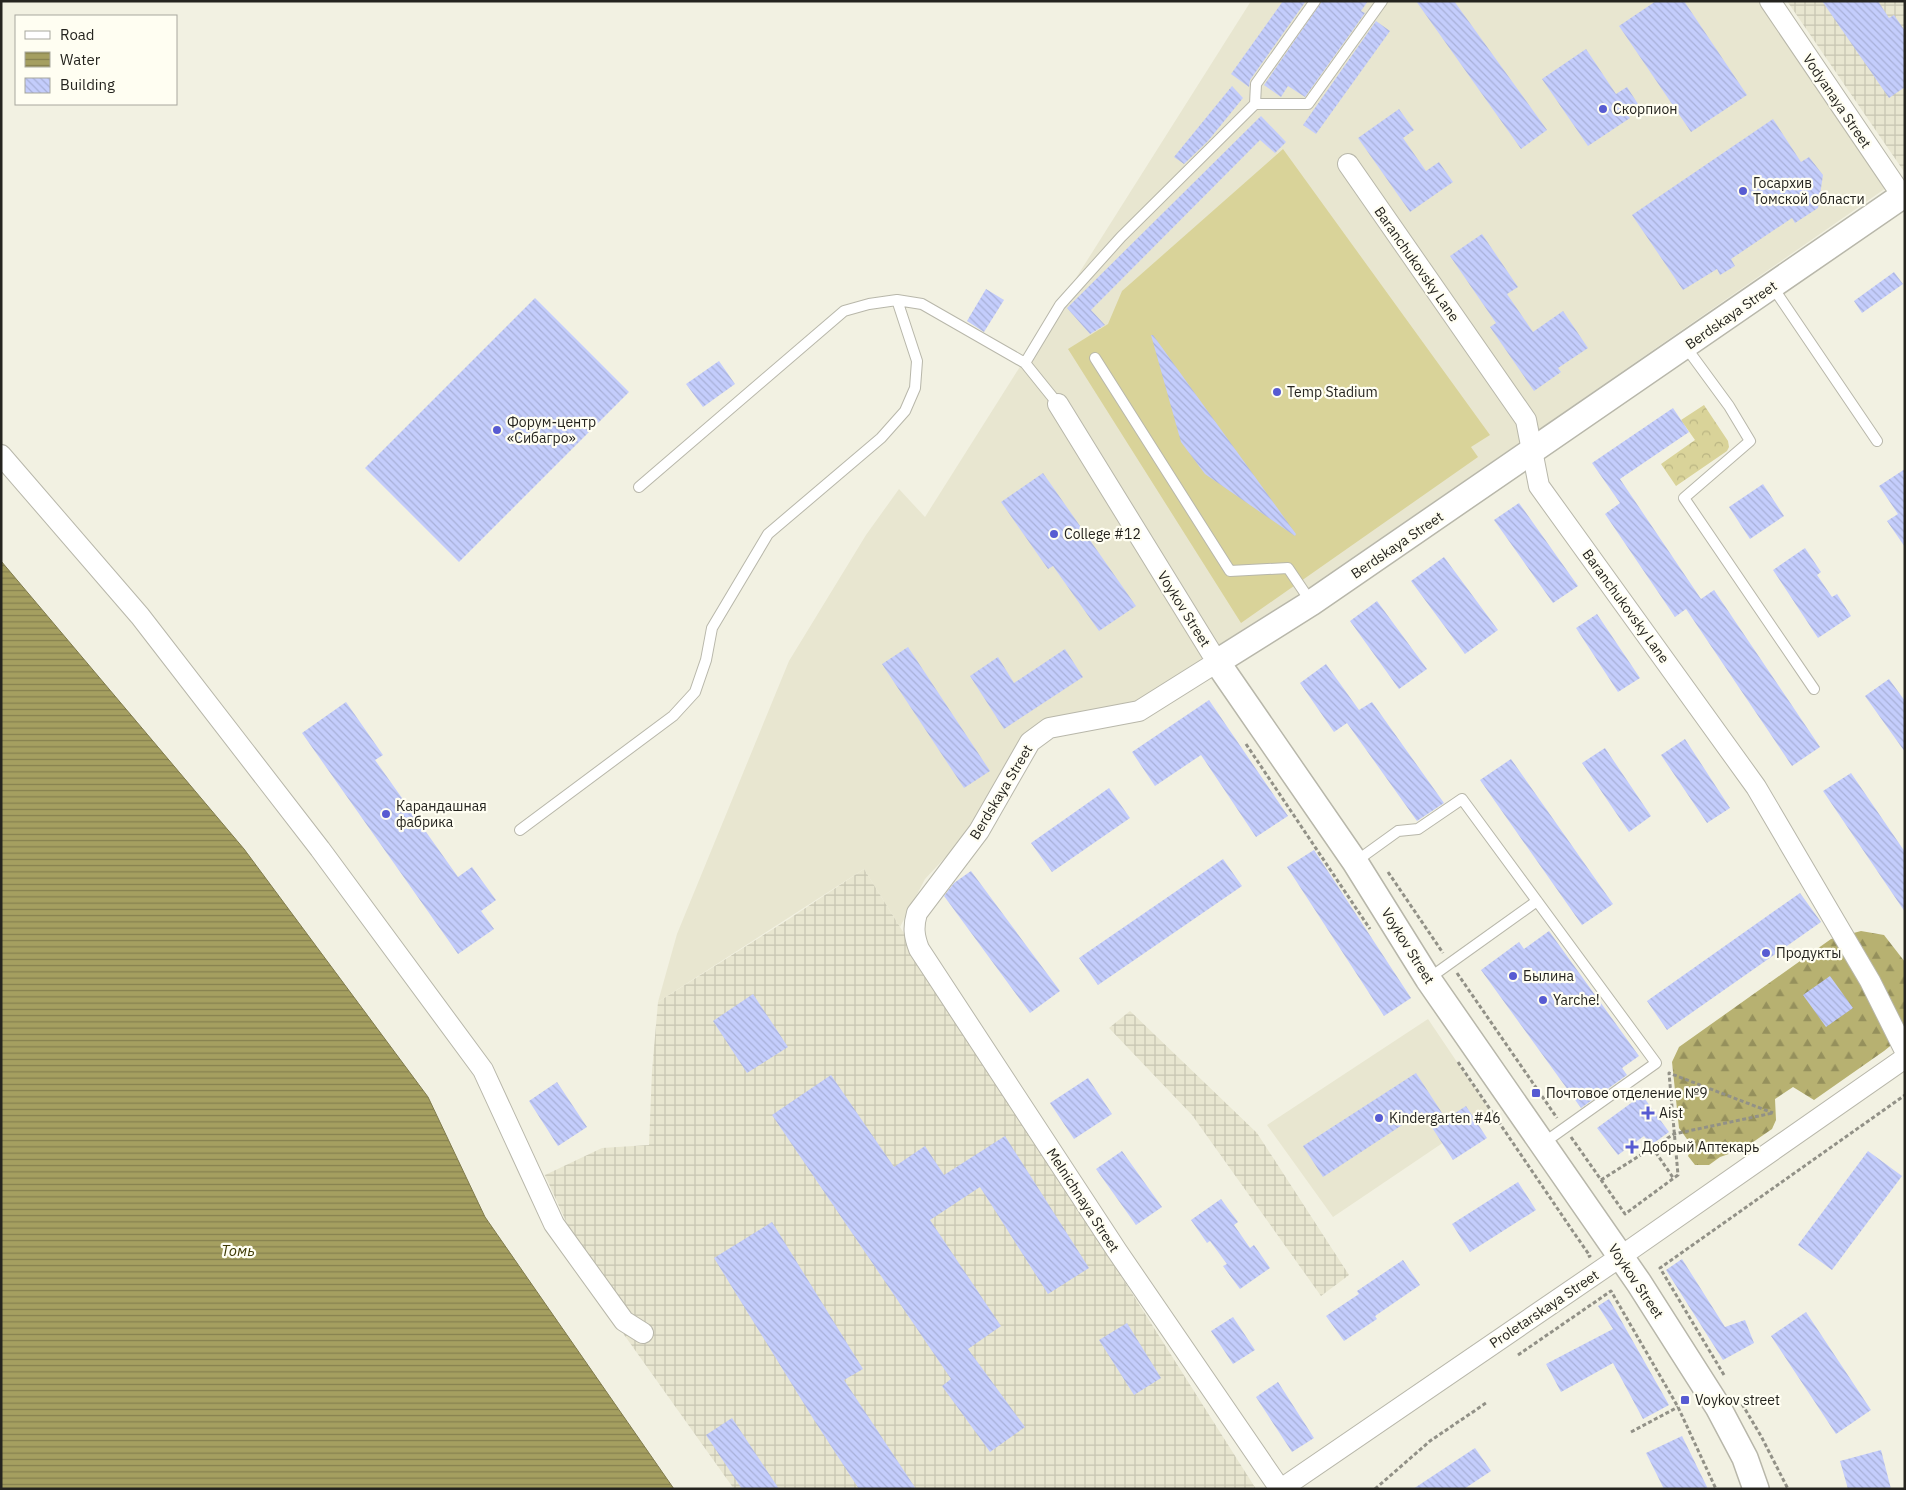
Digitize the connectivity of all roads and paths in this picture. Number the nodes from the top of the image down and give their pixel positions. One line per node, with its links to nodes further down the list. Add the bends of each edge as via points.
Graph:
1 (1315, 1): 4 (lane, via 1256,84)
2 (1382, 1): 4 (lane, via 1308,104)
3 (1770, 1): 6 (street, Vodyanaya Street)
4 (1255, 104): 11 (lane, via 1122,237 1060,305)
5 (1348, 164): 14 (street, Baranchukovsky Lane, via 1526,420)
6 (1904, 197): 7 (street, Berdskaya Street)
7 (1772, 286): 9 (street, Berdskaya Street); 13 (lane)
8 (897, 300): 11 (lane, via 922,304); 16 (lane, via 844,311); 20 (lane, via 917,361 916,388 905,412 881,438 768,534 712,628 695,692 673,716)
9 (1685, 346): 14 (street, Berdskaya Street); 19 (lane, via 1750,441 1684,498)
10 (1095, 358): 17 (lane, via 1230,571 1288,568)
11 (1025, 362): 12 (lane)
12 (1058, 404): 18 (street, Voykov Street)
13 (1878, 441)
14 (1532, 452): 17 (street, Berdskaya Street); 26 (street, Baranchukovsky Lane, via 1539,486 1756,787 1870,981)
15 (1, 455): 37 (street, via 140,616 320,849 483,1070 554,1224 624,1321)
16 (639, 487)
17 (1312, 604): 18 (street, Berdskaya Street)
18 (1217, 662): 21 (street, Voykov Street); 23 (street, Berdskaya Street, via 1139,711 1049,728 1030,742 979,831)
19 (1814, 689)
20 (520, 830)
21 (1364, 856): 22 (lane, via 1398,831 1418,829 1462,798); 24 (path); 25 (street, Voykov Street)
22 (1537, 901): 24 (lane); 29 (lane, via 1656,1063)
23 (922, 903): 42 (street, Melnichnaya Street, via 914,924 919,949 1117,1251)
24 (1450, 963): 25 (lane); 29 (path)
25 (1428, 979): 31 (street, Voykov Street)
26 (1905, 1051)
27 (1905, 1058): 35 (street, Proletarskaya Street)
28 (1905, 1095): 36 (path)
29 (1564, 1128): 31 (lane); 34 (path)
30 (1674, 1134): 30 (path, via 1701,1128 1773,1113 1669,1073); 32 (path); 33 (path, via 1678,1175)
31 (1542, 1144): 35 (street, Voykov Street)
32 (1652, 1147): 33 (path); 34 (path)
33 (1674, 1178): 34 (path, via 1625,1214)
34 (1601, 1180)
35 (1620, 1257): 42 (street, Proletarskaya Street); 45 (street, Voykov Street, via 1718,1407 1745,1458)
36 (1660, 1268)
37 (643, 1333)
38 (1518, 1355): 40 (path, via 1611,1291)
39 (1486, 1403): 43 (path, via 1430,1441)
40 (1678, 1407): 41 (path); 44 (path)
41 (1631, 1432)
42 (1281, 1489)
43 (1375, 1489)
44 (1716, 1489)
45 (1756, 1489)

